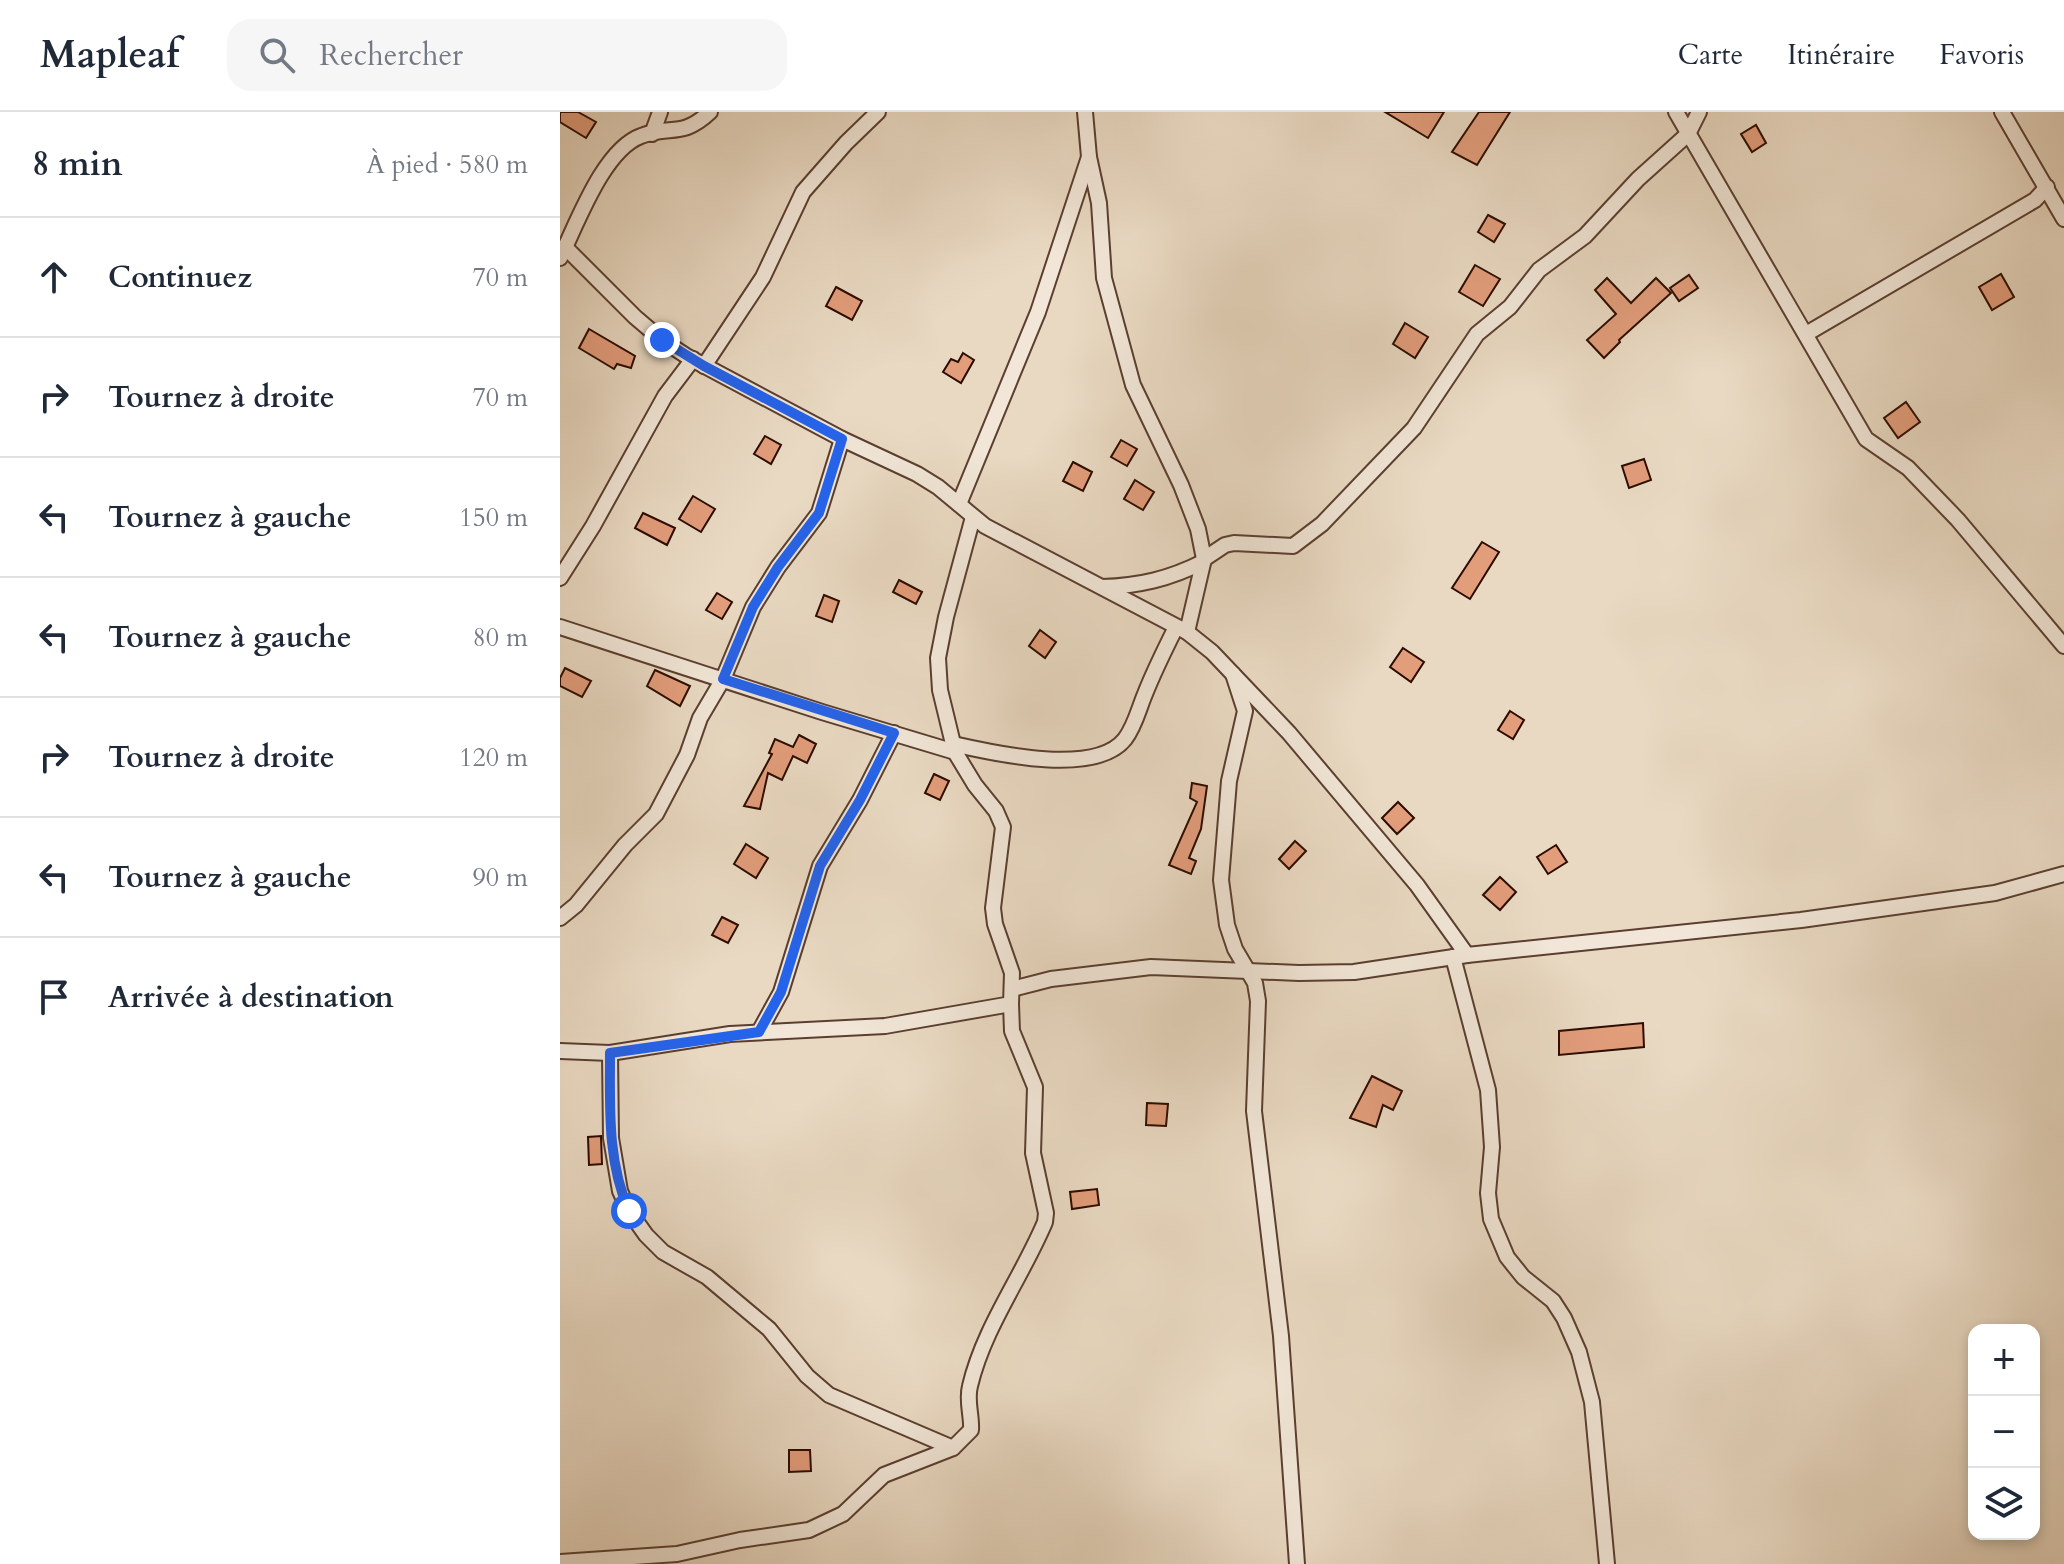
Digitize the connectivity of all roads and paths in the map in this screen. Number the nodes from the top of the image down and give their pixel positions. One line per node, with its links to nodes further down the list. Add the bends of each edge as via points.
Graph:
1 (660, 112): 8 (street)
2 (710, 112): 8 (street, via 693,127)
3 (878, 112): 15 (street, via 803,192 763,277)
4 (1085, 112): 10 (street)
5 (1676, 112): 9 (street)
6 (1699, 112): 9 (street)
7 (2002, 112): 11 (street)
8 (652, 134): 13 (street, via 627,143 613,158)
9 (1688, 134): 14 (street); 19 (street, via 1477,334 1414,428 1322,524 1293,546 1234,543)
10 (1089, 157): 17 (street, via 1038,312); 19 (street, via 1099,203 1104,278 1133,385 1191,509)
11 (2047, 187): 12 (street); 14 (street, via 2035,200)
12 (2064, 219)
13 (563, 245): 15 (street, via 635,317)
14 (1806, 334): 24 (street, via 1866,439 1908,468 1958,520)
15 (699, 363): 16 (street); 20 (street, via 665,396)
16 (842, 439): 17 (street, via 917,474); 26 (street, via 819,513 753,607)
17 (959, 504): 18 (street)
18 (973, 517): 21 (street); 28 (street, via 938,658)
19 (1204, 561): 21 (street, via 1165,580); 23 (street)
20 (560, 578)
21 (1097, 587): 23 (street)
22 (560, 627): 26 (street)
23 (1181, 630): 25 (street); 28 (street, via 1125,740 1113,749 1063,760)
24 (2064, 646)
25 (1233, 674): 31 (street, via 1417,885); 32 (street, via 1245,711 1229,781 1221,880 1227,925)
26 (723, 679): 27 (street); 30 (street, via 656,814)
27 (894, 733): 28 (street); 34 (street, via 820,866 781,992)
28 (954, 748): 33 (street, via 1003,827 993,908 1012,973)
29 (2064, 874): 31 (street, via 1995,893 1801,920)
30 (560, 918)
31 (1460, 956): 32 (street, via 1354,972); 40 (street, via 1488,1090 1491,1219 1507,1257 1553,1301 1579,1352 1592,1402)
32 (1250, 971): 33 (street, via 1151,967 1051,979); 39 (street, via 1259,1024 1254,1111 1281,1336)
33 (1012, 997): 34 (street, via 988,1010 885,1026); 37 (street, via 1012,1031 1035,1087 1033,1153 1045,1222 976,1368 969,1388 971,1430)
34 (759, 1032): 36 (street)
35 (560, 1051): 36 (street)
36 (610, 1053): 37 (street, via 611,1138 620,1191 646,1235 663,1252 696,1268 769,1329 829,1395)
37 (953, 1448): 38 (street, via 884,1475 843,1514 809,1530 677,1554)
38 (560, 1562)
39 (1297, 1564)
40 (1607, 1564)

